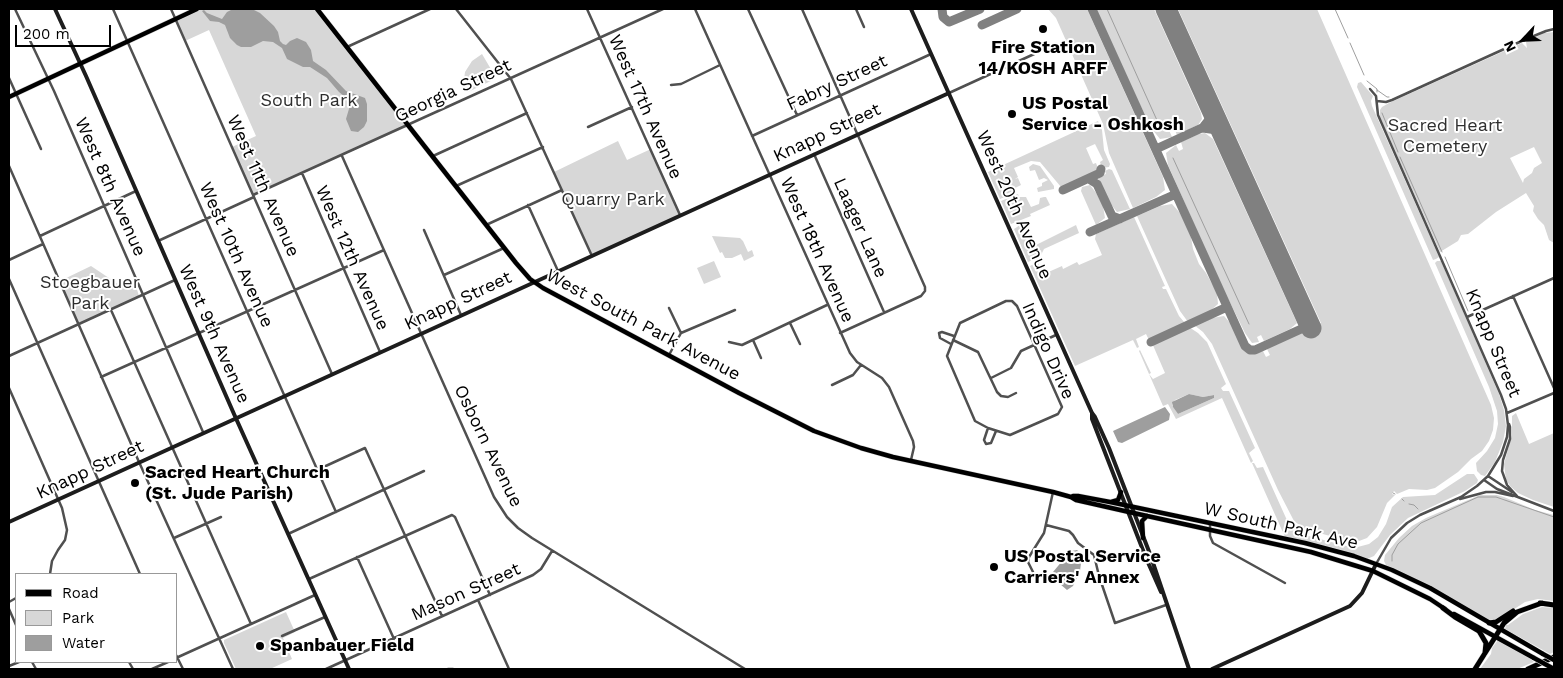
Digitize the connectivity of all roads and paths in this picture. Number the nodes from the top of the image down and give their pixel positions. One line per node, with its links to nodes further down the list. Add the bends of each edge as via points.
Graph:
1 (15, 9): 27 (street, West 8th Avenue)
2 (55, 9): 24 (street, West 9th Avenue)
3 (113, 9): 20 (street, West 10th Avenue)
4 (171, 9): 16 (street, West 11th Avenue)
5 (197, 9): 16 (main road)
6 (317, 9): 22 (main road, West South Park Avenue)
7 (430, 9): 22 (street)
8 (456, 9): 28 (street)
9 (587, 9): 19 (street, West 17th Avenue)
10 (663, 9): 19 (street, Georgia Street)
11 (695, 9): 25 (street, West 18th Avenue)
12 (748, 9): 38 (street)
13 (802, 9): 33 (street)
14 (856, 9): 17 (street)
15 (911, 9): 23 (street, West 20th Avenue)
16 (175, 19): 20 (main road); 54 (street, West 11th Avenue)
17 (864, 27)
18 (1554, 29): 35 (street, via 1392,100)
19 (600, 38): 28 (street, Georgia Street); 36 (street, West 17th Avenue)
20 (127, 41): 24 (main road); 58 (street, West 10th Avenue)
21 (1056, 44): 31 (street, Knapp Street)
22 (347, 48): 39 (main road, West South Park Avenue)
23 (932, 54): 31 (street, West 20th Avenue); 33 (street, Fabry Street)
24 (80, 63): 27 (main road); 52 (street, West 9th Avenue)
25 (720, 65): 29 (street, via 681,84); 42 (street, West 18th Avenue)
26 (9, 78): 32 (street)
27 (48, 78): 32 (main road); 56 (street, West 8th Avenue)
28 (511, 79): 37 (street); 39 (street, Georgia Street)
29 (671, 85)
30 (1370, 89): 35 (street, Knapp Street)
31 (949, 93): 41 (street, Knapp Street); 92 (street, West 20th Avenue)
32 (16, 94): 34 (main road); 44 (street)
33 (841, 95): 38 (street, Fabry Street); 41 (street)
34 (9, 97)
35 (1377, 101): 85 (street, Knapp Street, via 1378,115)
36 (632, 107): 40 (street); 57 (street, West 17th Avenue)
37 (527, 113): 43 (street); 47 (street)
38 (797, 116): 42 (street, Fabry Street)
39 (409, 126): 46 (street, Georgia Street); 47 (main road, West South Park Avenue)
40 (588, 127)
41 (859, 134): 45 (street, Knapp Street); 83 (street, via 925,286 921,296)
42 (752, 136): 50 (street, West 18th Avenue)
43 (543, 147): 51 (street); 53 (street)
44 (41, 149)
45 (814, 154): 50 (street, Knapp Street); 83 (street, Laager Lane)
46 (342, 156): 49 (street, Georgia Street); 65 (street, Osborn Avenue)
47 (432, 156): 51 (main road, West South Park Avenue)
48 (9, 166): 61 (street)
49 (302, 174): 54 (street, Georgia Street); 68 (street, West 12th Avenue)
50 (770, 175): 57 (street, Knapp Street); 78 (street, West 18th Avenue)
51 (456, 186): 59 (main road, West South Park Avenue)
52 (136, 190): 56 (street); 62 (street, West 9th Avenue)
53 (562, 190): 55 (street); 66 (street)
54 (254, 196): 58 (street, Georgia Street); 75 (street, West 11th Avenue)
55 (528, 205): 59 (street); 69 (street)
56 (104, 206): 61 (street); 76 (street, West 8th Avenue)
57 (680, 215): 66 (street, Knapp Street)
58 (206, 219): 62 (street, Georgia Street); 82 (street, West 10th Avenue)
59 (486, 225): 64 (main road, West South Park Avenue)
60 (424, 230): 70 (street)
61 (40, 236): 63 (street)
62 (158, 241): 73 (street, West 9th Avenue)
63 (43, 244): 67 (street); 87 (street)
64 (504, 248): 70 (street); 74 (main road, West South Park Avenue)
65 (384, 250): 68 (street); 91 (street, Osborn Avenue)
66 (592, 256): 69 (street, Knapp Street)
67 (9, 260)
68 (343, 268): 75 (street); 101 (street, West 12th Avenue)
69 (558, 271): 74 (street, Knapp Street)
70 (444, 276): 84 (street)
71 (1554, 278): 77 (street)
72 (9, 279): 96 (street)
73 (175, 280): 76 (street); 88 (street, West 9th Avenue)
74 (534, 282): 84 (street, Knapp Street); 102 (main road, West South Park Avenue)
75 (294, 290): 82 (street); 107 (street, West 11th Avenue)
76 (143, 294): 80 (street); 100 (street, West 8th Avenue)
77 (1513, 296): 85 (street); 112 (street)
78 (827, 305): 86 (street); 90 (street, West 18th Avenue)
79 (670, 308): 89 (street)
80 (111, 310): 87 (street); 105 (street)
81 (736, 310): 89 (street)
82 (246, 311): 88 (street); 115 (street, West 10th Avenue)
83 (884, 312): 90 (street)
84 (461, 315): 91 (street, Knapp Street)
85 (1467, 317): 117 (street, Knapp Street)
86 (790, 322): 94 (street); 97 (street)
87 (79, 325): 96 (street); 108 (street)
88 (198, 333): 100 (street); 118 (street, West 9th Avenue)
89 (681, 333): 102 (street)
90 (840, 333): 106 (street, West 18th Avenue, via 852,357)
91 (421, 334): 101 (street, Knapp Street); 154 (street, Osborn Avenue, via 498,503 518,528)
92 (1056, 334): 99 (street); 116 (street, West 20th Avenue)
93 (953, 338): 98 (street, Indigo Drive); 98 (street, Indigo Drive, via 939,333 940,338); 99 (street, Indigo Drive, via 963,321 1009,301 1017,306); 109 (street, via 978,352)
94 (753, 340): 95 (street, via 740,345); 104 (street)
95 (729, 342)
96 (37, 343): 103 (street); 130 (street)
97 (800, 344)
98 (951, 344): 120 (street, Indigo Drive, via 947,359 973,418)
99 (1034, 344): 109 (street, via 1019,352 1011,368); 121 (street, Indigo Drive, via 1061,410 1013,434)
100 (166, 348): 105 (street); 122 (street, West 8th Avenue)
101 (380, 352): 107 (street, Knapp Street)
102 (669, 355): 124 (main road, West South Park Avenue, via 814,431)
103 (9, 356)
104 (761, 358)
105 (134, 362): 108 (street); 123 (street)
106 (861, 365): 110 (street, via 853,375); 124 (street, West 18th Avenue, via 882,378 889,387 913,441)
107 (332, 374): 115 (street, Knapp Street)
108 (102, 377): 125 (street)
109 (991, 378): 113 (street, via 1001,396)
110 (832, 385)
111 (9, 388): 137 (street)
112 (1554, 388)
113 (1016, 393)
114 (1554, 393): 117 (street)
115 (284, 396): 118 (street, Knapp Street); 126 (street, West 10th Avenue)
116 (1092, 413): 133 (street, West 20th Avenue); 139 (street, West 20th Avenue, via 1109,448)
117 (1507, 413): 119 (street, Knapp Street)
118 (236, 417): 122 (street, Knapp Street); 150 (street, West 9th Avenue)
119 (1508, 421): 128 (street, Knapp Street, via 1502,451); 135 (street, via 1510,435 1502,471 1507,485)
120 (988, 428): 121 (street, Indigo Drive); 121 (street, via 986,444 991,443)
121 (996, 431)
122 (203, 432): 123 (street, Knapp Street)
123 (171, 447): 125 (street, Knapp Street); 147 (street)
124 (911, 461): 132 (main road, West South Park Avenue)
125 (139, 462): 130 (street, Knapp Street); 152 (street)
126 (317, 470): 131 (street, via 365,448); 141 (street, West 10th Avenue)
127 (424, 471): 131 (street)
128 (1488, 476): 129 (street, Knapp Street); 135 (street)
129 (1484, 480): 135 (street); 136 (street, Knapp Street)
130 (98, 481): 137 (street, Knapp Street); 159 (street)
131 (384, 489): 141 (street); 151 (street)
132 (1053, 492): 134 (main road, West South Park Avenue); 148 (street)
133 (1121, 492): 138 (main road, via 1118,500); 139 (street, West 20th Avenue)
134 (1071, 496): 138 (main road, West South Park Avenue); 142 (main road, West South Park Avenue)
135 (1517, 496): 136 (street, via 1486,492); 140 (street)
136 (1456, 499): 156 (street, Knapp Street, via 1402,528 1387,544)
137 (58, 500): 145 (street, Knapp Street); 158 (street, via 68,533 55,555)
138 (1110, 502): 139 (main road, West South Park Avenue)
139 (1129, 506): 142 (street, West 20th Avenue); 146 (main road, West South Park Avenue)
140 (1554, 511)
141 (336, 512): 150 (street)
142 (1131, 513): 144 (main road, West South Park Avenue); 153 (street, West 20th Avenue); 165 (street, West 20th Avenue, via 1156,584)
143 (221, 516): 147 (street)
144 (1147, 516): 146 (main road, West South Park Avenue); 153 (main road, via 1142,521)
145 (9, 522)
146 (1189, 522): 149 (main road, W South Park Ave)
147 (206, 524): 152 (street); 176 (street)
148 (1046, 525): 160 (street, via 1029,557); 168 (street, via 1069,531 1094,555 1115,623)
149 (1210, 526): 156 (main road, W South Park Ave, via 1329,549); 157 (main road, W South Park Ave); 162 (street, via 1213,543)
150 (288, 534): 161 (street, West 9th Avenue)
151 (405, 535): 155 (street); 164 (street, via 453,515); 172 (street)
152 (174, 538): 180 (street)
153 (1143, 538): 165 (street, West 20th Avenue)
154 (552, 551): 164 (street, Mason Street, via 538,572); 194 (street, Osborn Avenue)
155 (357, 557): 161 (street); 181 (street)
156 (1376, 564): 157 (street); 174 (main road, W South Park Ave, via 1430,588)
157 (1373, 571): 170 (main road, W South Park Ave); 196 (street, via 1360,596 1347,607)
158 (50, 573)
159 (140, 573)
160 (1034, 574)
161 (308, 579): 163 (street, West 9th Avenue)
162 (1285, 583)
163 (315, 595): 173 (street, West 9th Avenue); 176 (street)
164 (490, 595): 166 (street, Mason Street)
165 (1164, 597): 168 (street, West 20th Avenue)
166 (478, 600): 172 (street, Mason Street); 193 (street)
167 (1542, 603): 169 (highway); 174 (highway, via 1527,604); 177 (highway, via 1517,612)
168 (1166, 605): 195 (street, West 20th Avenue)
169 (1554, 605)
170 (1443, 608): 179 (main road, W South Park Ave); 183 (highway, via 1479,631 1486,646)
171 (9, 609): 175 (street)
172 (442, 616): 181 (street, Mason Street)
173 (325, 617): 178 (street); 185 (street, West 9th Avenue)
174 (1489, 623): 177 (main road, W South Park Ave)
175 (15, 624)
176 (251, 624): 180 (street)
177 (1500, 630): 179 (highway); 184 (main road, W South Park Ave, bridge)
178 (282, 636)
179 (1496, 637): 183 (highway); 199 (main road, W South Park Ave, bridge)
180 (219, 639): 182 (street); 188 (street)
181 (394, 639): 185 (street, Mason Street)
182 (178, 657)
183 (1484, 657): 197 (highway)
184 (1554, 659): 198 (highway)
185 (345, 661): 189 (street, Mason Street); 190 (street, West 9th Avenue)
186 (166, 663): 187 (street)
187 (152, 669)
188 (233, 669)
189 (326, 669)
190 (349, 669)
191 (448, 669): 192 (street)
192 (453, 669)
193 (509, 669)
194 (745, 669)
195 (1190, 669)
196 (1212, 669)
197 (1475, 669)
198 (1528, 669)
199 (1554, 669)

